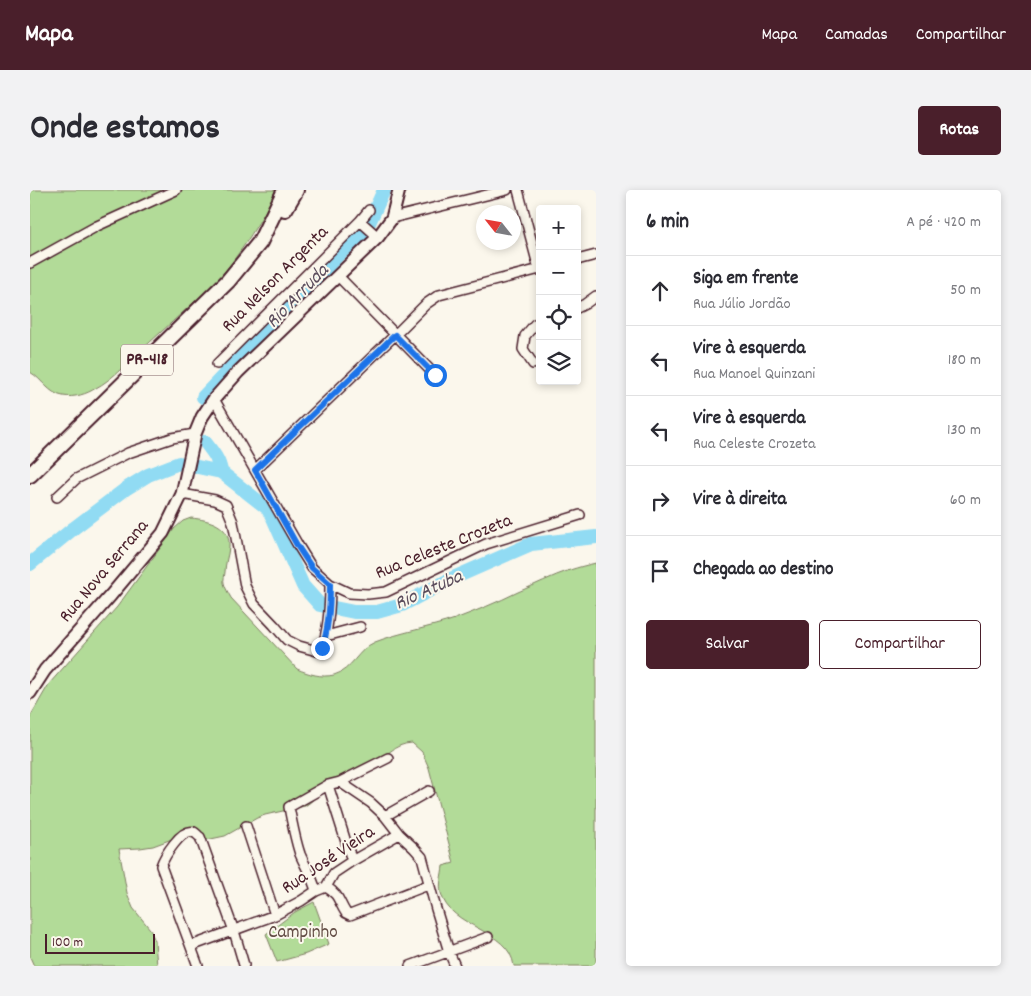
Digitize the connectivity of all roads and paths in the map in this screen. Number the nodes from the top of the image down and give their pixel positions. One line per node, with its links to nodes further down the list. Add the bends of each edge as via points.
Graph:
1 (176, 190): 15 (street, via 97,226)
2 (285, 190): 11 (highway, PR-418)
3 (296, 190): 11 (highway, via 280,218)
4 (399, 190): 8 (main road, Rua Nelson Argenta)
5 (507, 190): 8 (street)
6 (518, 190): 12 (street)
7 (369, 210): 9 (street, Rua Nelson Argenta)
8 (392, 218): 10 (main road, Rua Nelson Argenta)
9 (360, 221): 10 (street); 22 (street, Rua Nelson Argenta)
10 (378, 237): 17 (main road, Rua Nelson Argenta)
11 (260, 242): 28 (highway, PR-418, via 228,281)
12 (536, 255)
13 (596, 255): 14 (street)
14 (581, 259)
15 (30, 263)
16 (536, 270): 21 (street, via 438,295)
17 (338, 276): 21 (street); 25 (main road, Rua Nelson Argenta)
18 (596, 296): 19 (street)
19 (581, 306)
20 (536, 324): 23 (street, via 525,336 522,349)
21 (395, 335): 24 (street); 27 (street)
22 (217, 364)
23 (533, 364)
24 (435, 375)
25 (214, 399): 26 (main road, Rua Nelson Argenta); 27 (street, Rua Celeste Crozeta)
26 (196, 434): 29 (main road, Rua Nova Serrana); 30 (street, via 172,438 128,453 76,479)
27 (255, 470): 32 (street, Rua Celeste Crozeta, via 298,547 312,568)
28 (30, 475)
29 (183, 490): 34 (street, via 226,505 233,522 245,586 254,604 287,640 317,650 322,648); 35 (main road, Rua Nova Serrana, via 163,533 45,670)
30 (57, 497)
31 (580, 515): 32 (street, Rua Celeste Crozeta, via 486,544 386,592 349,593)
32 (330, 584): 34 (street)
33 (360, 627): 34 (street)
34 (326, 636)
35 (30, 693)
36 (388, 758): 37 (street)
37 (340, 782): 38 (street); 40 (street)
38 (328, 785): 43 (street); 46 (street, via 289,807 300,854)
39 (429, 791): 40 (street)
40 (385, 816): 42 (street)
41 (246, 826): 47 (street)
42 (400, 834): 43 (street, Rua José Vieira); 44 (street, via 422,857)
43 (352, 861): 45 (street, Rua José Vieira, via 334,873)
44 (428, 885): 45 (street, via 350,915 333,890); 51 (street)
45 (326, 887): 46 (street, Rua José Vieira)
46 (316, 891): 47 (street, Rua José Vieira)
47 (275, 915): 48 (street, Rua José Vieira)
48 (234, 931): 50 (street, Rua José Vieira); 50 (street, via 200,837 188,832 169,850 161,866); 52 (street)
49 (488, 936): 51 (street)
50 (192, 946): 53 (street)
51 (449, 952): 54 (street); 55 (street)
52 (244, 965)
53 (198, 966)
54 (410, 966)
55 (455, 966)

